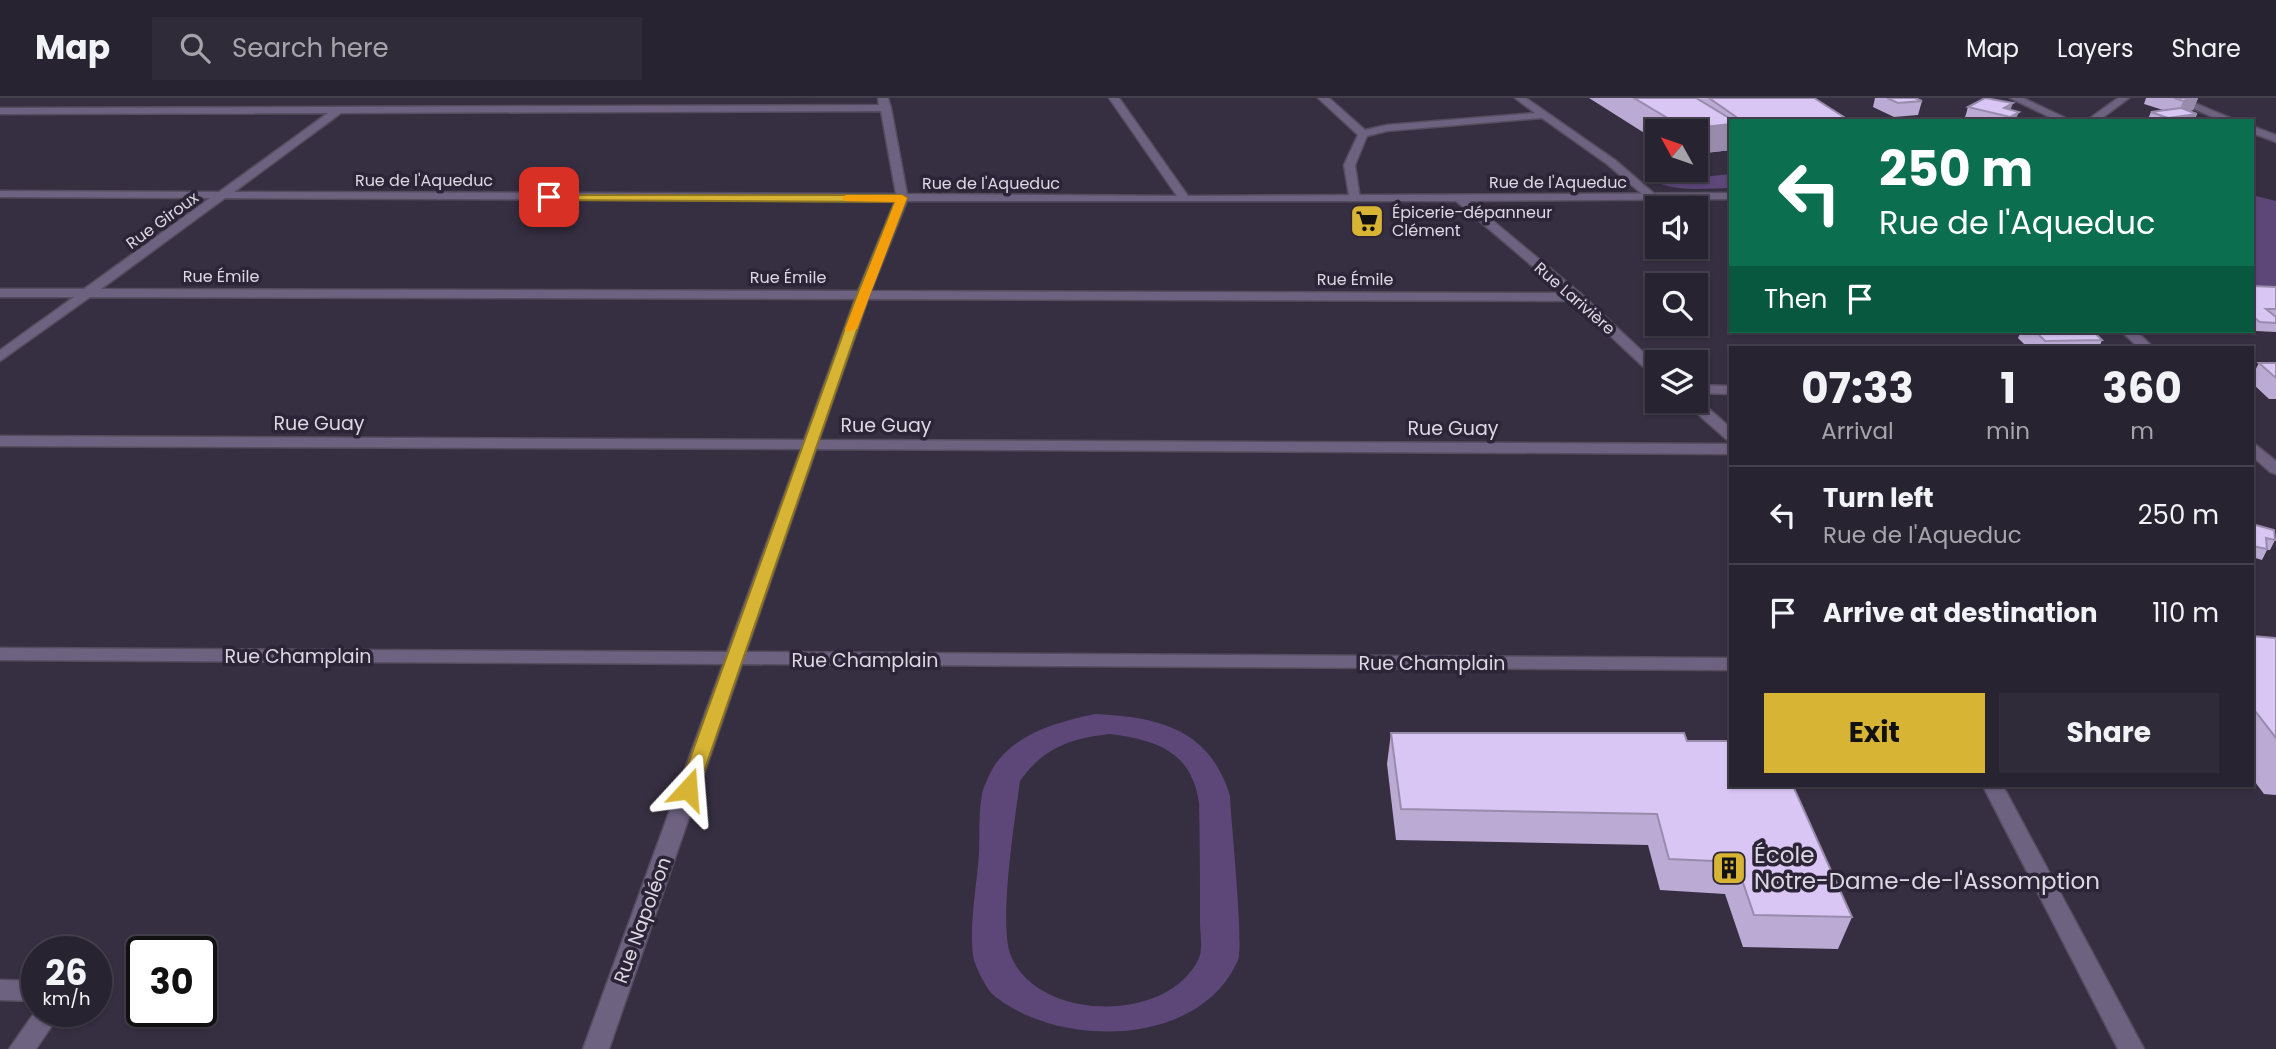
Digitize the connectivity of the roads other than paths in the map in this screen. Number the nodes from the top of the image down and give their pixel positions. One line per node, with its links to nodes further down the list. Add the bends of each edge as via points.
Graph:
1 (368, 98): 10 (street)
2 (1115, 98): 26 (street)
3 (1323, 98): 17 (street)
4 (1520, 98): 12 (street)
5 (2015, 98): 13 (street)
6 (2124, 98): 14 (street)
7 (2174, 98): 15 (street)
8 (885, 103): 10 (street); 25 (street)
9 (341, 108): 10 (street); 11 (street); 20 (street, Rue Giroux)
10 (355, 108)
11 (0, 111)
12 (1544, 115): 17 (street); 21 (street)
13 (2062, 119)
14 (2094, 119)
15 (2227, 119)
16 (2254, 130): 18 (street)
17 (1363, 134): 27 (street, via 1348,166)
18 (2276, 139)
19 (0, 194): 20 (street, Rue de l'Aqueduc)
20 (224, 195): 25 (street, Rue de l'Aqueduc); 30 (street, Rue Giroux)
21 (1651, 196)
22 (1708, 196): 23 (street, Rue de l'Aqueduc)
23 (1729, 196)
24 (1645, 197): 28 (street, Rue de l'Aqueduc)
25 (902, 198): 26 (street, Rue de l'Aqueduc); 31 (street, Rue Napoléon)
26 (1185, 199): 27 (street, Rue de l'Aqueduc)
27 (1354, 199): 28 (street, Rue de l'Aqueduc)
28 (1460, 199): 32 (street, Rue Larivière)
29 (0, 293): 30 (street, Rue Émile)
30 (87, 293): 31 (street, Rue Émile); 35 (street, Rue Giroux)
31 (863, 295): 32 (street, Rue Émile); 42 (street, Rue Napoléon)
32 (1576, 297): 36 (street, Rue Larivière)
33 (2130, 333): 34 (street)
34 (2145, 346)
35 (0, 357)
36 (1645, 361)
37 (1708, 389): 38 (street)
38 (1729, 390)
39 (1703, 413): 40 (street)
40 (1729, 434)
41 (0, 441): 42 (street, Rue Guay)
42 (811, 444): 43 (street, Rue Guay); 47 (street, Rue Napoléon)
43 (1729, 449)
44 (2254, 449): 45 (street)
45 (2276, 469)
46 (0, 654): 47 (street, Rue Champlain)
47 (734, 659): 48 (street, Rue Champlain); 54 (street, Rue Napoléon)
48 (1729, 664)
49 (1994, 787): 55 (street)
50 (0, 990): 51 (street)
51 (21, 991)
52 (38, 1027): 53 (street)
53 (22, 1049)
54 (596, 1049)
55 (2131, 1049)

